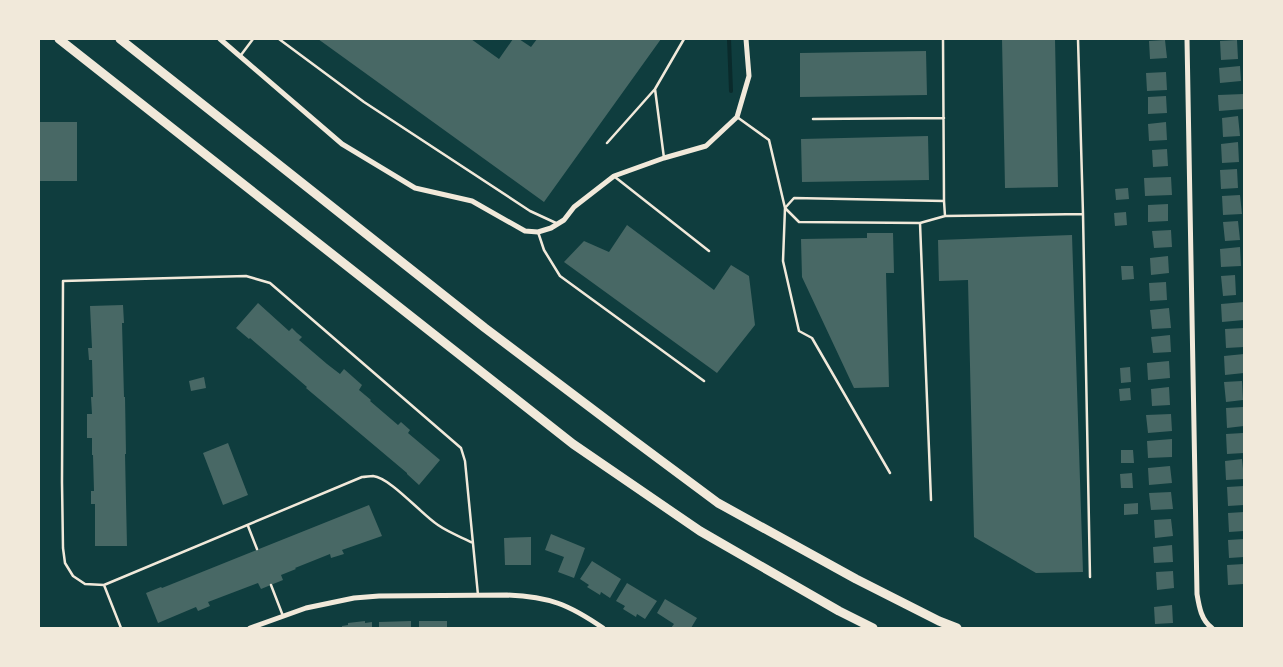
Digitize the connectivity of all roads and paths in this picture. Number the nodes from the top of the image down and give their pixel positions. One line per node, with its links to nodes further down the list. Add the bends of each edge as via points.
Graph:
1 (58, 39): 42 (highway, via 572,444 700,531)
2 (120, 39): 43 (highway, via 493,334 718,503 856,579)
3 (220, 39): 11 (street)
4 (253, 39): 11 (lane)
5 (279, 39): 24 (lane, via 364,102 530,210)
6 (684, 39): 12 (lane)
7 (746, 39): 13 (street, via 749,76)
8 (943, 39): 14 (lane)
9 (1078, 39): 21 (lane)
10 (1187, 39): 38 (street, via 1197,594 1200,611)
11 (240, 56): 25 (street, via 342,144 415,188 472,201 525,231)
12 (655, 89): 16 (lane); 17 (lane)
13 (737, 117): 17 (street, via 706,146); 20 (lane, via 769,140)
14 (944, 118): 15 (lane); 19 (lane)
15 (813, 119)
16 (607, 143)
17 (664, 158): 18 (street)
18 (614, 176): 24 (street); 26 (lane)
19 (944, 201): 20 (lane, via 794,198); 22 (lane)
20 (784, 208): 23 (lane, via 799,222); 28 (lane, via 783,261 799,330 812,338)
21 (1083, 214): 22 (lane); 33 (lane)
22 (945, 216): 23 (lane)
23 (920, 223): 29 (lane)
24 (558, 224): 25 (street)
25 (538, 232): 27 (lane, via 544,250 560,276)
26 (708, 251)
27 (704, 382)
28 (890, 473)
29 (931, 500)
30 (248, 526): 31 (lane, via 362,477 373,476 384,479 439,526); 32 (lane); 34 (lane)
31 (473, 542): 34 (lane, via 461,448 270,283 246,276 63,281 63,548 73,576 85,584); 36 (lane)
32 (257, 549)
33 (1090, 577)
34 (104, 585): 39 (lane)
35 (271, 585): 37 (lane)
36 (478, 595): 37 (street, via 354,598); 41 (street, via 544,598)
37 (283, 616): 40 (street)
38 (1210, 627)
39 (121, 628)
40 (250, 628)
41 (603, 628)
42 (873, 628)
43 (957, 628)

